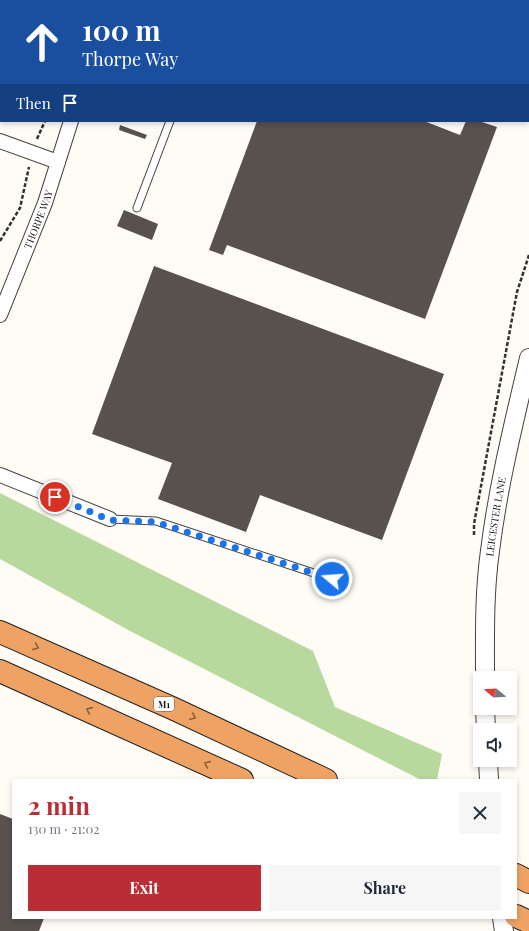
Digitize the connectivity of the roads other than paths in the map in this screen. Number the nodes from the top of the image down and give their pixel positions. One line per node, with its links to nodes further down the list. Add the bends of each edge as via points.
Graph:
1 (71, 122): 4 (street, THORPE WAY)
2 (170, 122): 5 (lane)
3 (0, 141): 4 (street)
4 (58, 162): 6 (street, THORPE WAY, via 45,203)
5 (137, 208)
6 (0, 315)
7 (529, 358): 13 (street, LEICESTER LANE, via 502,474 490,551 485,618)
8 (0, 475): 9 (street)
9 (110, 520): 10 (lane, via 156,522)
10 (332, 579)
11 (0, 632): 16 (highway, M1, one-way to 16)
12 (0, 671): 15 (highway, one-way to 12)
13 (485, 671)
14 (488, 767): 17 (street)
15 (240, 779)
16 (324, 779)
17 (489, 779)
18 (517, 876): 19 (highway)
19 (529, 882)
20 (517, 916): 22 (highway)
21 (502, 919): 23 (street)
22 (529, 922)
23 (504, 931)

